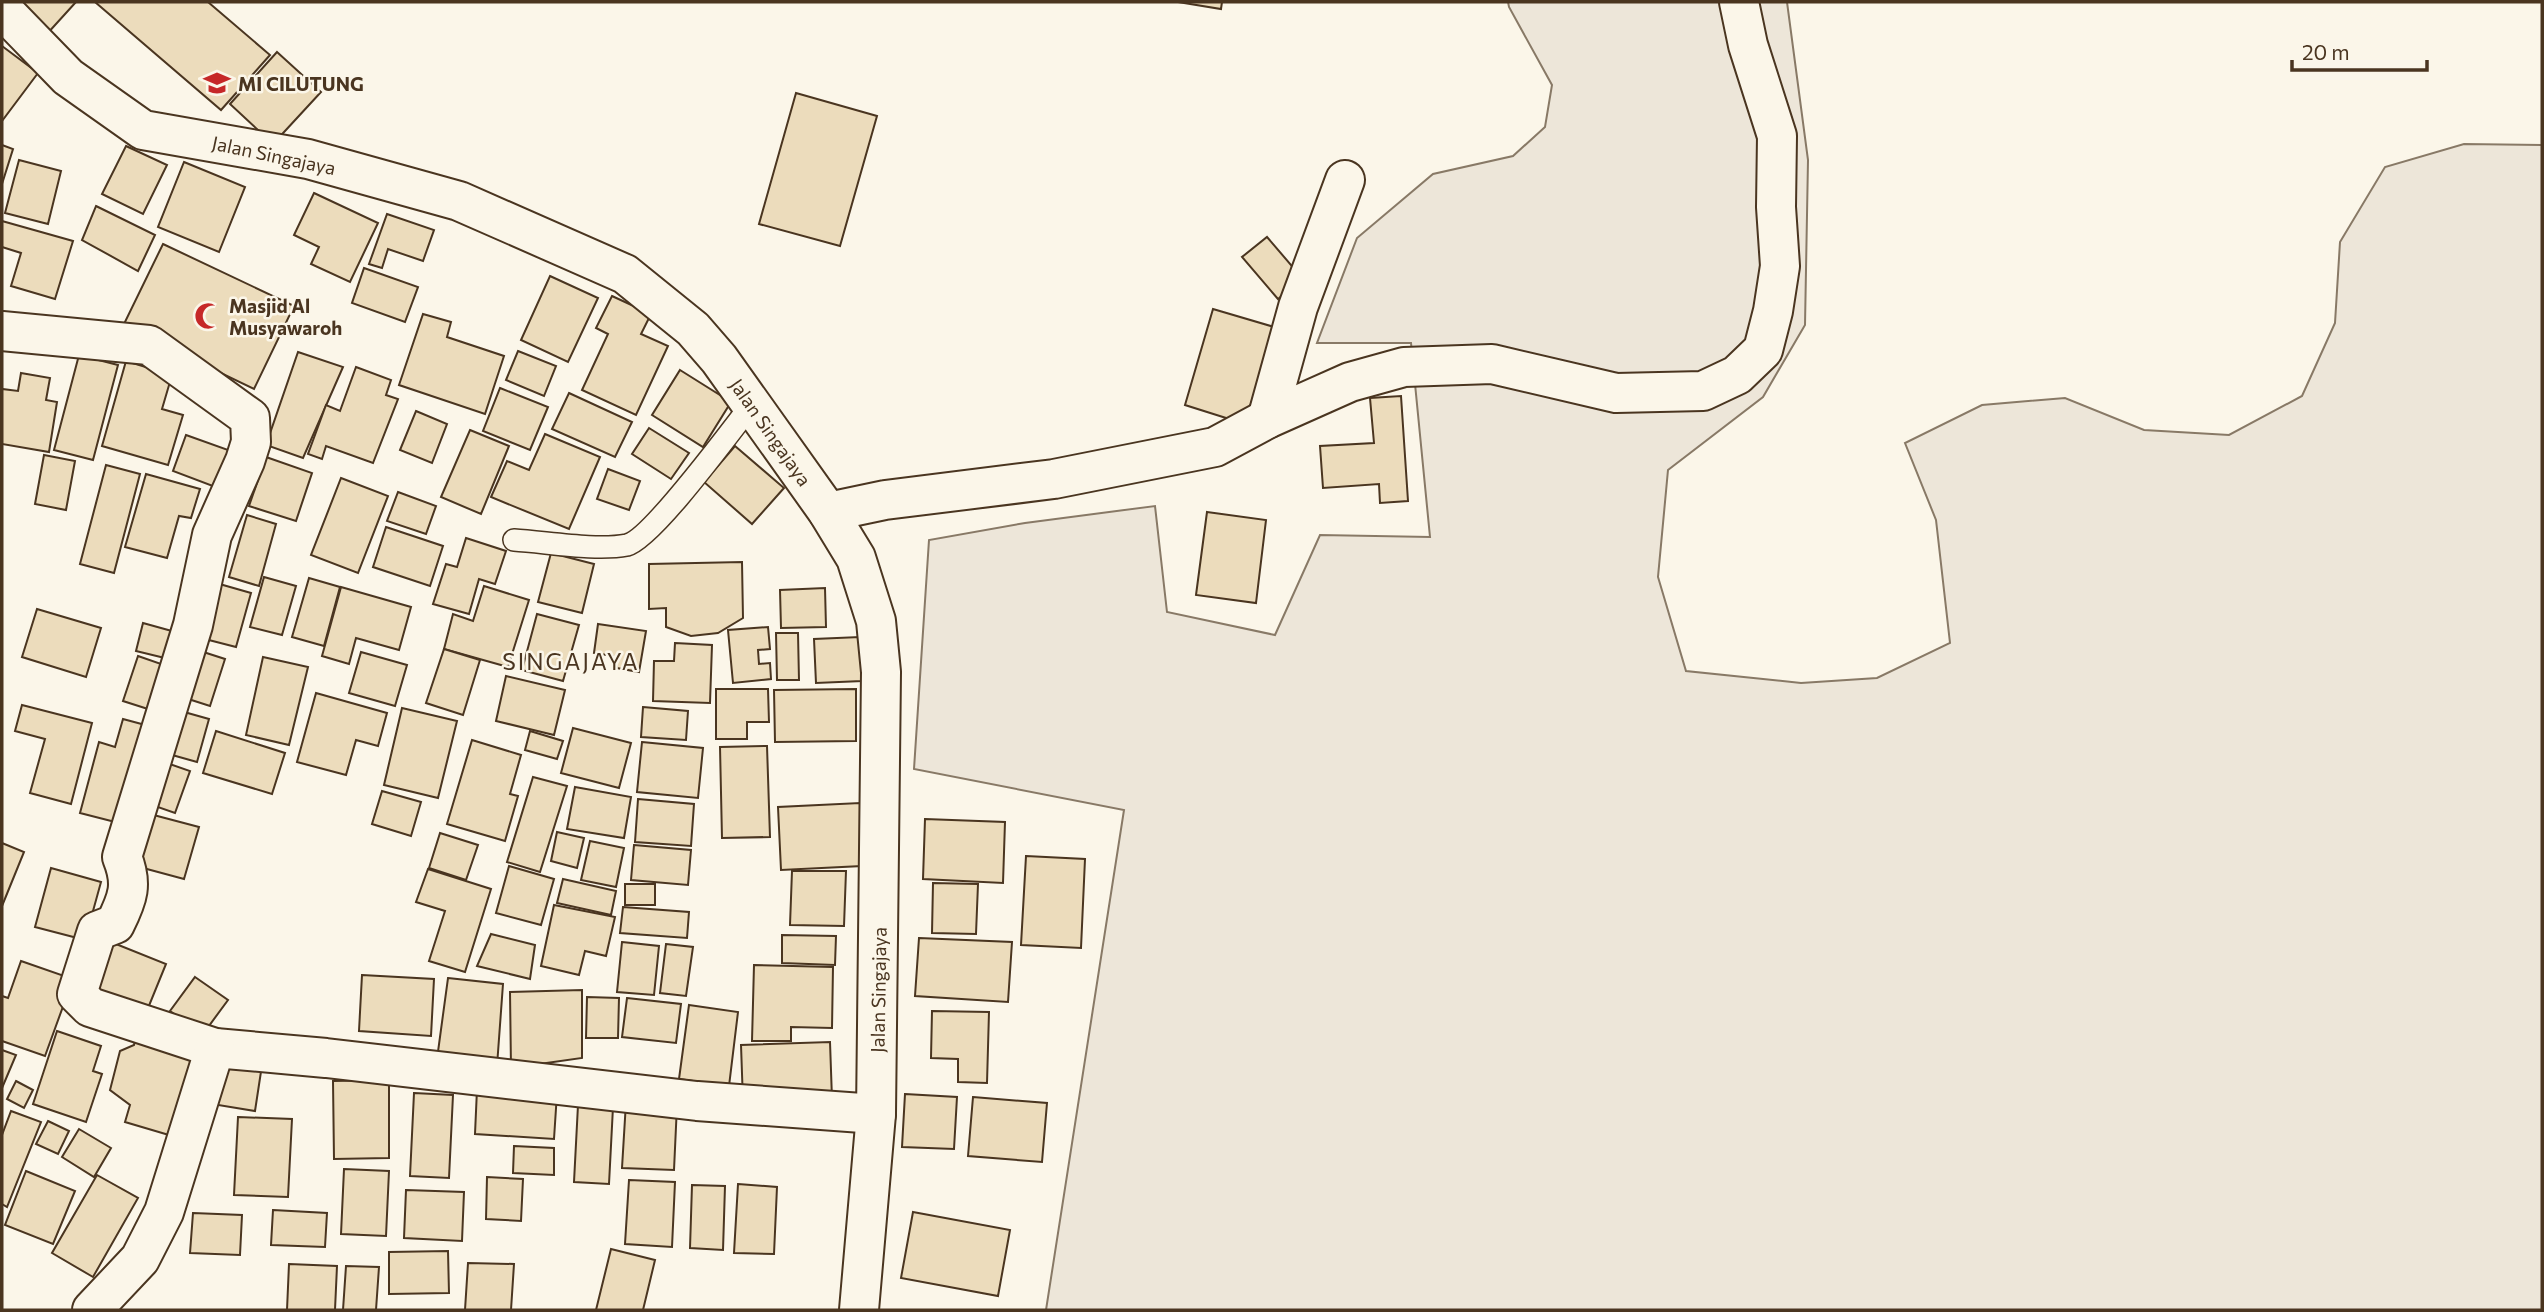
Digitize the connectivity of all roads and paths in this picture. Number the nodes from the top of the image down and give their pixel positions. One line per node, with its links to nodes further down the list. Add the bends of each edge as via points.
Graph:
1 (1739, 2): 6 (street, via 1777,136 1780,266 1763,349 1737,375 1703,391 1616,393 1492,364 1404,367 1350,382)
2 (2, 9): 5 (street, Jalan Singajaya, via 68,77 143,130 308,159 459,201 625,274 693,329)
3 (1345, 180): 6 (street, via 1298,307)
4 (2, 331): 9 (street, via 149,345 250,418 251,442 212,534 193,625 122,857 130,875 125,904 115,924 97,931 77,993 105,1014)
5 (752, 404): 7 (street, Jalan Singajaya); 8 (lane, via 675,503 631,544 609,547)
6 (1267, 419): 7 (street, via 1215,447 1054,479)
7 (828, 512): 10 (street, Jalan Singajaya, via 856,558 876,621 881,672)
8 (514, 540)
9 (215, 1048): 10 (street, via 697,1101); 11 (street, via 164,1212 140,1259)
10 (876, 1114): 12 (street, Jalan Singajaya)
11 (92, 1310)
12 (859, 1310)

